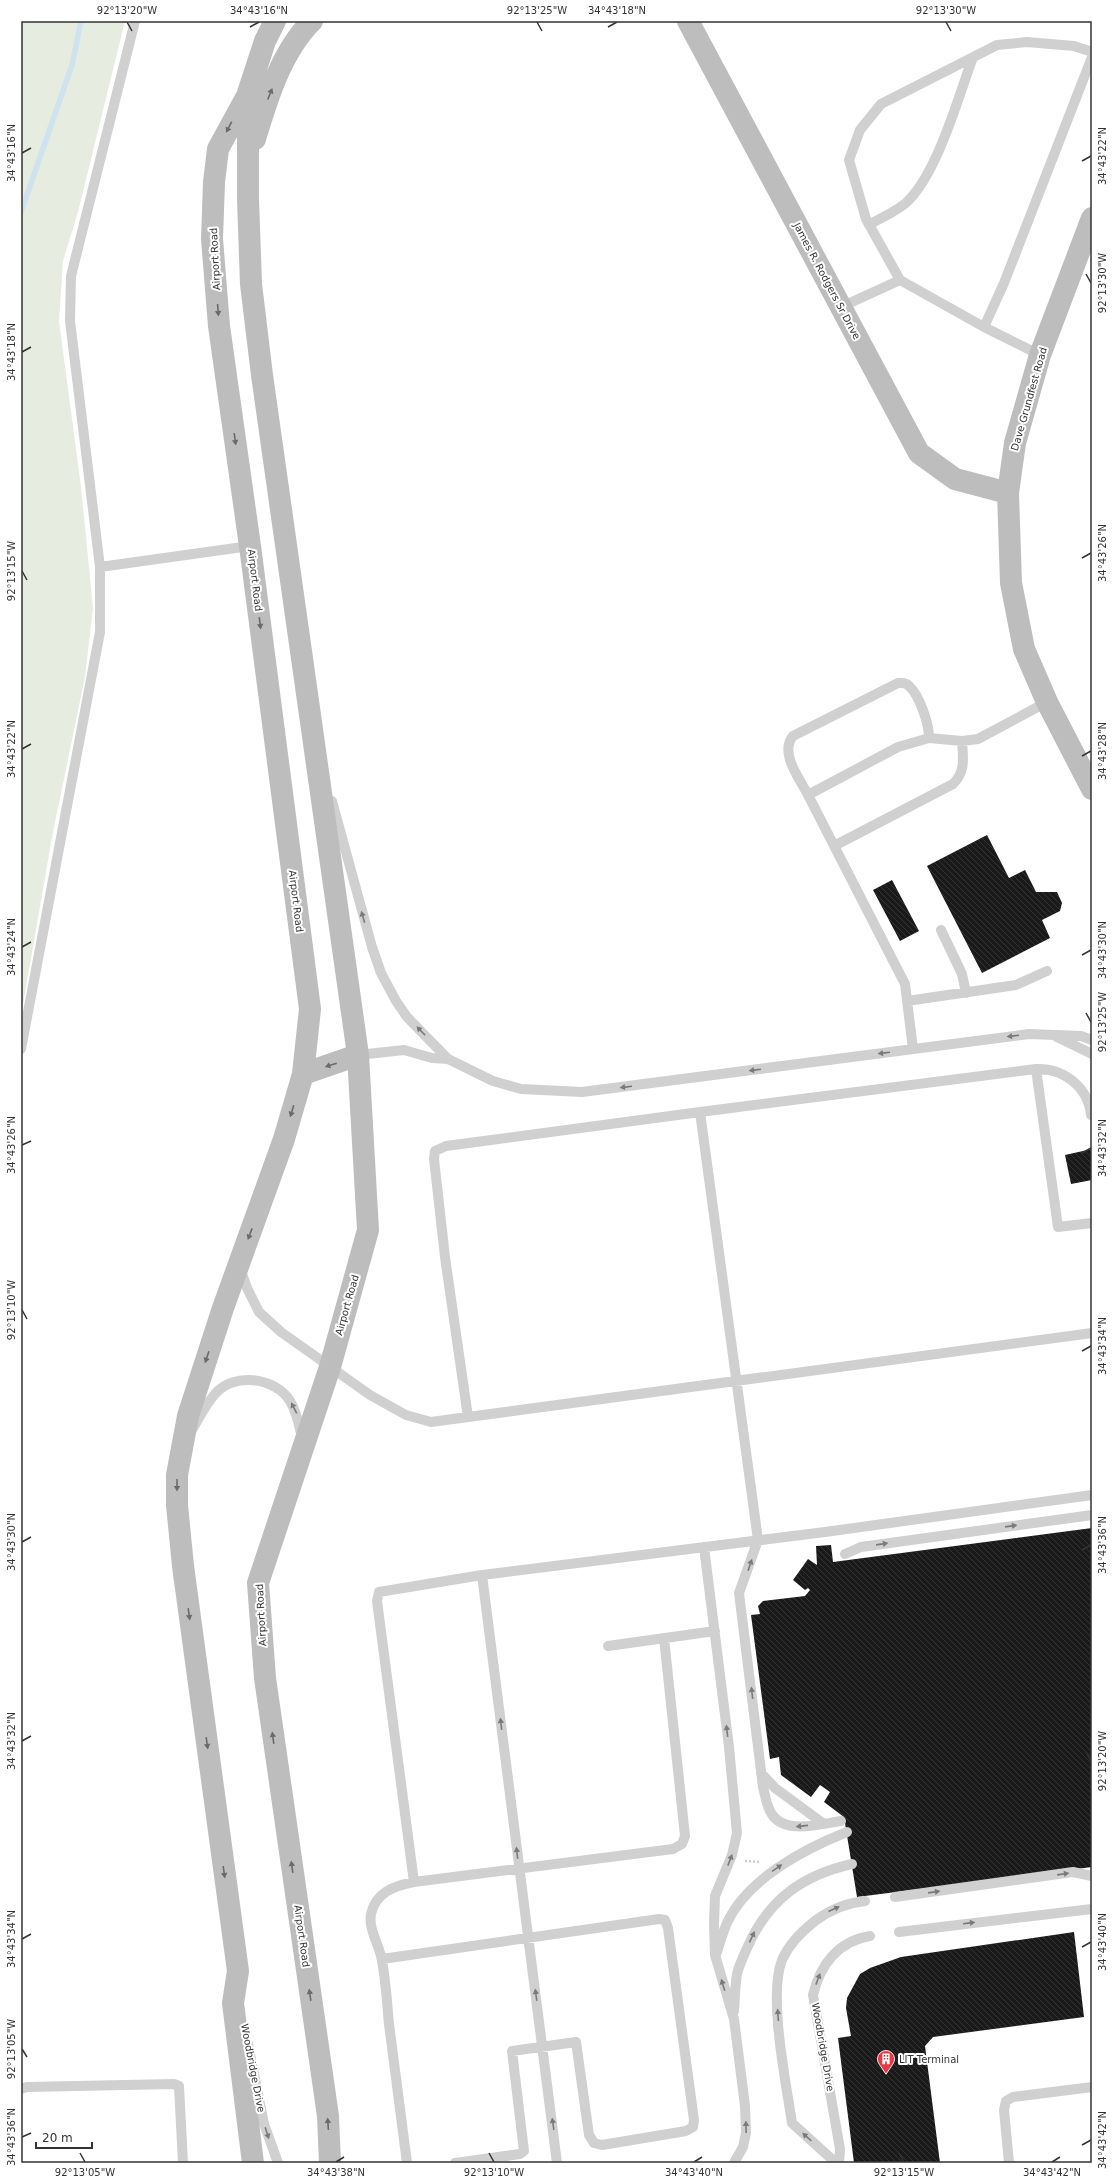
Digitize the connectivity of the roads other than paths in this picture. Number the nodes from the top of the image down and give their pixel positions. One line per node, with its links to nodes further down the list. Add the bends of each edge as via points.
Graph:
1 (135, 21): 18 (lane, via 71,276 70,321)
2 (275, 21): 8 (main road, Airport Road, via 265,41)
3 (312, 21): 9 (main road, one-way to 3, via 275,81 294,45)
4 (688, 21): 13 (main road, James R. Rodgers Sr Drive)
5 (1092, 52): 6 (lane, via 1074,46 1027,42 997,45)
6 (973, 57): 11 (lane, via 937,155 920,188 907,202); 11 (lane, via 881,104 860,130 849,160)
7 (1092, 57): 14 (lane, via 1004,283)
8 (248, 93): 9 (main road, Airport Road); 17 (main road, Airport Road, one-way to 17, via 218,149 212,239 219,326)
9 (249, 157): 20 (main road, Airport Road, via 252,284 263,383)
10 (1092, 218): 15 (main road, Dave Grundfest Road)
11 (870, 225): 12 (lane)
12 (900, 280): 13 (lane); 14 (lane)
13 (841, 307): 16 (main road, James R. Rodgers Sr Drive, via 919,453 955,479)
14 (984, 327): 15 (lane)
15 (1040, 355): 16 (main road, Dave Grundfest Road, via 1015,443)
16 (1008, 493): 19 (main road, Dave Grundfest Road, via 1011,584 1024,649)
17 (250, 546): 18 (lane); 38 (main road, Airport Road, one-way to 38, via 309,1001 308,1044)
18 (100, 567): 32 (lane, via 100,632)
19 (1047, 702): 22 (lane, via 978,739); 23 (main road, Dave Grundfest Road)
20 (311, 724): 35 (main road, Airport Road); 36 (lane, one-way to 20, via 407,1017 381,973 365,924)
21 (929, 738): 22 (lane); 24 (lane, via 898,747); 24 (lane, via 924,714 910,686 898,683 793,736 789,741 788,756)
22 (962, 741): 25 (lane, via 963,769 953,784)
23 (1092, 789)
24 (808, 795): 25 (lane)
25 (834, 846): 29 (lane, via 905,984)
26 (941, 930): 28 (lane, via 962,974)
27 (1047, 971): 28 (lane, via 1016,985)
28 (966, 993): 29 (lane)
29 (908, 1001): 33 (lane)
30 (1052, 1034): 31 (lane, via 1081,1036); 33 (lane, one-way to 33, via 1029,1034); 34 (lane)
31 (1092, 1040)
32 (21, 1049)
33 (913, 1050): 36 (lane, one-way to 36, via 582,1092 521,1089 493,1081)
34 (1092, 1054)
35 (358, 1055): 36 (lane, via 404,1050 432,1058); 38 (main road, one-way to 38); 44 (main road, Airport Road, via 368,1230)
36 (448, 1059)
37 (1036, 1069): 39 (lane); 40 (lane, via 1047,1069 1070,1078 1087,1098); 41 (lane, via 1058,1227)
38 (303, 1074): 42 (main road, Airport Road, one-way to 42, via 284,1139)
39 (700, 1112): 45 (lane); 46 (lane, via 446,1146 435,1150 445,1257)
40 (1091, 1115)
41 (1092, 1223)
42 (239, 1264): 44 (lane, via 259,1312 281,1332); 47 (main road, Airport Road, one-way to 47, via 194,1393)
43 (1092, 1333): 45 (lane)
44 (330, 1367): 46 (lane, via 406,1416 431,1422); 48 (main road, Airport Road)
45 (736, 1381): 46 (lane); 51 (lane)
46 (468, 1417)
47 (181, 1446): 48 (lane, one-way to 47, via 297,1415 289,1399 266,1382 247,1379 227,1384 215,1393); 74 (main road, Airport Road, one-way to 74, via 177,1498 183,1566)
48 (304, 1446): 82 (main road, Airport Road, one-way to 48, via 328,2116 265,1678 258,1584)
49 (1092, 1495): 51 (lane)
50 (1092, 1515): 53 (lane, one-way to 50, via 861,1547)
51 (758, 1540): 52 (lane); 58 (lane, one-way to 51, via 740,1593)
52 (704, 1547): 54 (lane); 55 (lane)
53 (845, 1554)
54 (482, 1575): 63 (lane, one-way to 54); 65 (lane, via 402,1586 379,1592 377,1601)
55 (715, 1631): 56 (lane); 72 (lane, one-way to 55, via 715,1896 732,1855 737,1833)
56 (664, 1638): 57 (lane); 63 (lane, via 685,1836 682,1844 673,1849)
57 (608, 1646)
58 (761, 1773): 60 (lane, via 775,1788); 60 (lane, one-way to 58, via 793,1827 780,1822 770,1812)
59 (841, 1822): 60 (lane)
60 (824, 1824)
61 (847, 1832): 72 (lane, one-way to 61, via 728,1922 742,1901 770,1874 815,1845)
62 (852, 1864): 75 (lane, one-way to 62, via 737,1974 754,1933 768,1911 803,1882 826,1870)
63 (519, 1869): 65 (lane); 71 (lane)
64 (1092, 1876): 66 (lane, one-way to 64, via 1073,1872)
65 (414, 1882): 73 (lane, via 386,1890 373,1906 370,1915 371,1925)
66 (896, 1897)
67 (865, 1900): 87 (lane, one-way to 67, via 792,2123 777,2013 778,1981 782,1960 793,1941 810,1924 849,1902)
68 (1092, 1909): 69 (lane, one-way to 68)
69 (899, 1932)
70 (870, 1936): 87 (lane, Woodbridge Drive, one-way to 70, via 840,2149 813,1995 824,1965 836,1952 850,1942)
71 (528, 1939): 73 (lane); 76 (lane, one-way to 71); 76 (lane, via 665,1920 693,2127 686,2131 602,2145 594,2143 589,2135 576,2042)
72 (716, 1955): 75 (lane, one-way to 72)
73 (382, 1960): 83 (lane)
74 (238, 1970): 80 (main road, Airport Road, via 233,2003); 81 (lane, Woodbridge Drive, one-way to 81, via 245,2029 264,2124)
75 (734, 2015): 86 (lane, one-way to 75, via 743,2147 746,2133 746,2106)
76 (542, 2046): 84 (lane, via 512,2051 524,2151 520,2154); 85 (lane, one-way to 76)
77 (1092, 2087): 88 (lane, via 1013,2097 1006,2101 1004,2110)
78 (21, 2088): 79 (lane, via 174,2084 179,2086)
79 (183, 2163)
80 (253, 2163)
81 (278, 2163)
82 (330, 2163)
83 (407, 2163)
84 (455, 2163)
85 (557, 2163)
86 (734, 2163)
87 (838, 2163)
88 (1009, 2163)

